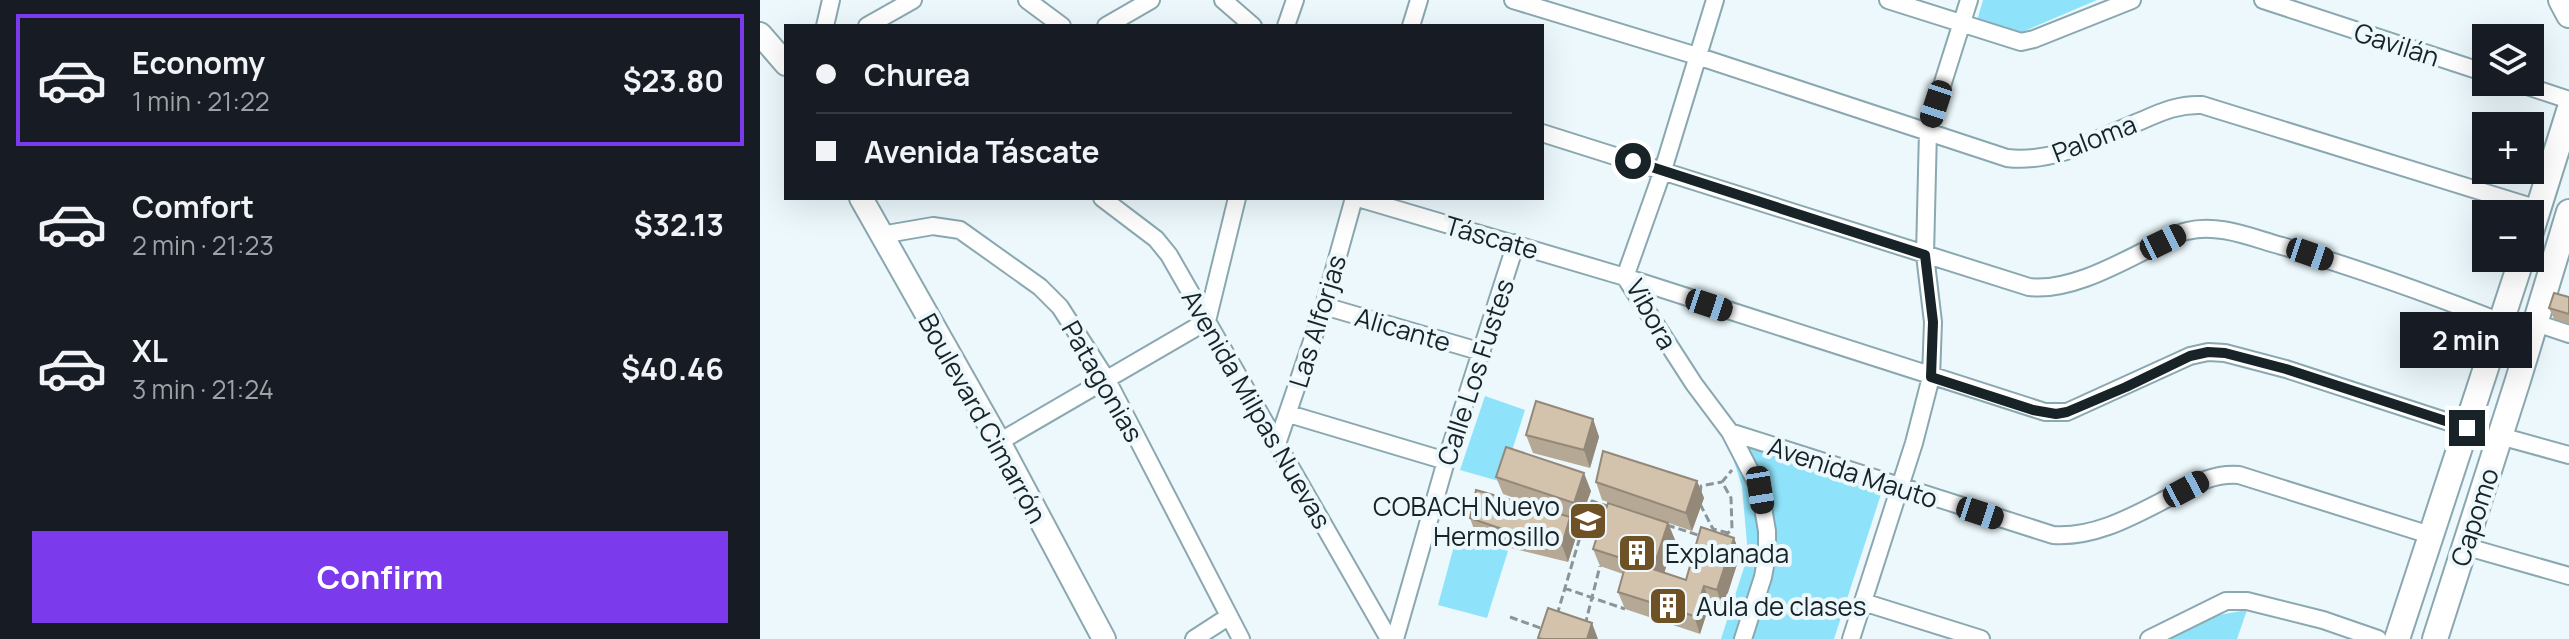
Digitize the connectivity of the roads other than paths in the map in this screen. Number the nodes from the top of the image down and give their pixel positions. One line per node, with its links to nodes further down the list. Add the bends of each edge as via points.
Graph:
1 (831, 0): 16 (street)
2 (913, 0): 17 (street)
3 (1027, 0): 18 (street)
4 (1151, 0): 19 (street)
5 (1223, 0): 20 (street)
6 (1295, 0): 21 (street)
7 (1419, 0): 22 (street)
8 (1513, 0): 25 (street, Paloma)
9 (1715, 0): 25 (street, Vibora)
10 (1888, 0): 23 (street)
11 (1969, 0): 23 (street)
12 (2132, 0): 23 (street, via 2021,42)
13 (2263, 0): 27 (street, Gavilán)
14 (2561, 0): 15 (main road)
15 (2569, 15)
16 (825, 24)
17 (873, 24)
18 (1059, 24)
19 (1109, 24)
20 (1251, 24)
21 (1287, 24)
22 (1412, 24)
23 (1962, 24): 31 (street)
24 (760, 34): 26 (street)
25 (1697, 56): 31 (street, Paloma); 33 (street, Vibora)
26 (784, 62)
27 (2472, 68)
28 (2544, 92): 29 (street)
29 (2569, 100)
30 (2569, 111): 40 (main road)
31 (1928, 130): 39 (street, Paloma, via 2007,158 2036,159 2176,106 2202,105); 44 (street)
32 (1544, 134): 33 (street)
33 (1663, 170): 44 (street); 46 (street, Vibora)
34 (862, 200): 42 (street, Boulevard Cimarrón)
35 (1105, 200): 48 (street, Avenida Milpas Nuevas, via 1156,239)
36 (1237, 200): 48 (street)
37 (1355, 200): 47 (street, Las Alforjas)
38 (1363, 200): 43 (street, Táscate)
39 (2509, 200)
40 (2541, 200)
41 (2568, 216): 50 (main road, Capomo)
42 (881, 235): 54 (street, Patagonias, via 933,226 960,230 1060,307); 59 (street, Boulevard Cimarrón)
43 (1516, 243): 46 (street, Táscate); 52 (street, Calle Los Fustes)
44 (1925, 255): 49 (street, via 2042,289 2119,264 2185,231 2226,230); 53 (street, via 1933,322)
45 (2517, 272): 49 (main road, Capomo)
46 (1625, 277): 53 (street, Táscate); 57 (street, Vibora)
47 (1324, 306): 52 (street, Alicante); 55 (street, Las Alforjas)
48 (1207, 321): 54 (street); 60 (street, Avenida Milpas Nuevas)
49 (2501, 322): 56 (main road, Capomo)
50 (2536, 323): 51 (street); 58 (main road, Capomo)
51 (2569, 334)
52 (1482, 352): 62 (street, Calle Los Fustes)
53 (1931, 377): 56 (street, Táscate, via 2056,414 2190,356 2225,353); 63 (street)
54 (1107, 380): 59 (street); 68 (street, Patagonias)
55 (1289, 414): 60 (street, Las Alforjas); 62 (street)
56 (2467, 428): 64 (main road, Capomo)
57 (1730, 432): 63 (street, Avenida Mauto); 74 (street, Vibora, via 1760,490 1767,531 1763,577)
58 (2500, 436): 61 (street); 65 (main road, Capomo)
59 (999, 442): 69 (street, Boulevard Cimarrón)
60 (1277, 444): 72 (street, Avenida Milpas Nuevas)
61 (2569, 455)
62 (1446, 461): 73 (street, Calle Los Fustes)
63 (1900, 487): 64 (street, Avenida Mauto, via 2070,536 2143,511 2208,477 2239,475); 67 (street)
64 (2430, 535): 79 (main road, Capomo)
65 (2464, 546): 66 (street); 80 (main road, Capomo)
66 (2569, 576)
67 (1863, 602): 75 (street); 76 (street)
68 (1228, 617): 70 (street); 71 (street, Patagonias)
69 (1104, 639)
70 (1194, 639)
71 (1241, 639)
72 (1389, 639)
73 (1395, 639)
74 (1743, 639)
75 (1851, 639)
76 (1981, 639)
77 (2149, 639): 78 (street, via 2226,601 2247,601)
78 (2378, 639)
79 (2397, 639)
80 (2435, 639)

